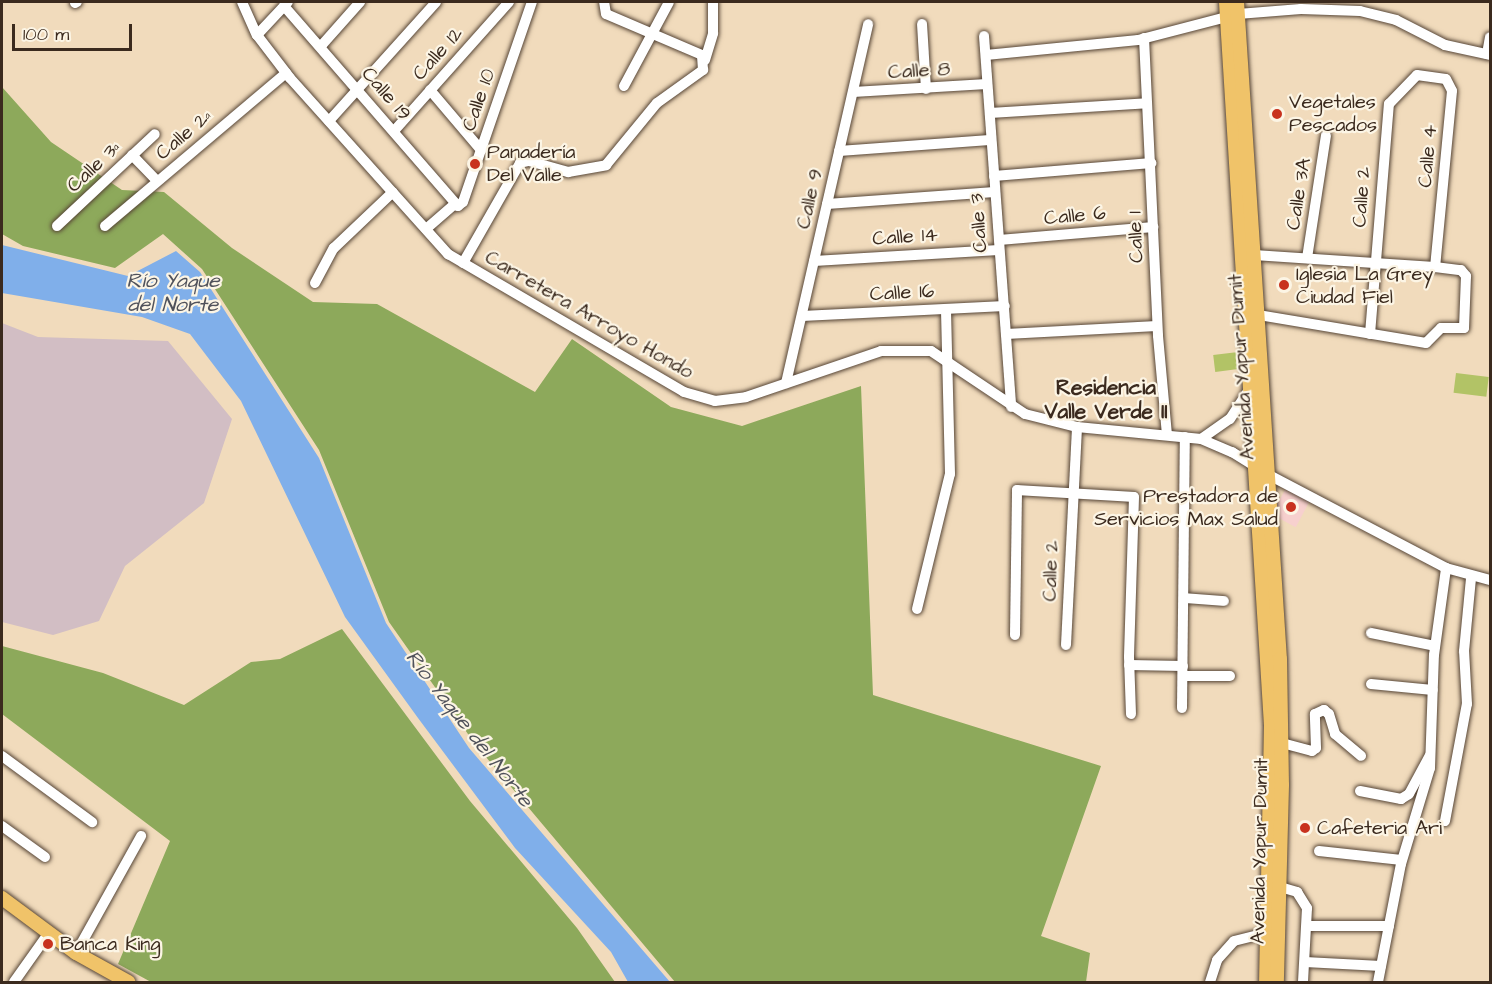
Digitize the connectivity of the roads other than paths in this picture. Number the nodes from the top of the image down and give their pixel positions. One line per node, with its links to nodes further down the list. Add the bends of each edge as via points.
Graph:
1 (242, 2): 14 (street, Carretera Arroyo Hondo)
2 (360, 2): 19 (street)
3 (436, 2): 28 (street)
4 (509, 2): 29 (street, Calle 12)
5 (532, 2): 38 (street, Calle 10)
6 (604, 2): 15 (street, via 606,14)
7 (669, 2): 15 (street)
8 (713, 2): 22 (street, via 711,49)
9 (1226, 2): 11 (main road, Avenida Yapur Dumit)
10 (286, 4): 14 (street); 19 (street, Calle 19)
11 (1234, 12): 18 (street); 21 (street, via 1360,10 1396,20 1445,45); 53 (main road, Avenida Yapur Dumit); 68 (main road, Avenida Yapur Dumit)
12 (868, 24): 30 (street, Calle 9)
13 (922, 24): 27 (street)
14 (257, 34): 23 (street, Carretera Arroyo Hondo)
15 (654, 34): 22 (street, via 702,55); 26 (street)
16 (984, 36): 20 (street, Calle 3)
17 (1491, 37): 21 (street)
18 (1144, 38): 20 (street); 31 (street, Calle 1)
19 (321, 46): 28 (street, Calle 19)
20 (986, 55): 25 (street, Calle 3)
21 (1489, 55)
22 (705, 60): 57 (street, via 704,70 657,103 606,165 568,172 530,161 520,163)
23 (286, 73): 33 (street, Carretera Arroyo Hondo); 43 (street, Calle 2ª)
24 (1418, 75): 56 (street, Calle 2, via 1389,104); 58 (street, Calle 4, via 1446,79 1452,91)
25 (987, 84): 27 (street, Calle 8); 32 (street, Calle 3)
26 (624, 86)
27 (926, 89): 30 (street, Calle 8)
28 (359, 90): 33 (street); 34 (street, Calle 19)
29 (430, 90): 34 (street, Calle 12); 38 (street)
30 (853, 92): 39 (street, Calle 9)
31 (1147, 102): 32 (street); 41 (street, Calle 1)
32 (990, 113): 37 (street, Calle 3)
33 (329, 121): 44 (street, Carretera Arroyo Hondo)
34 (394, 131): 47 (street, Calle 19)
35 (155, 134): 40 (street, Calle 3ª)
36 (1326, 135): 54 (street, Calle 3A)
37 (990, 140): 39 (street); 42 (street, Calle 3)
38 (481, 150): 47 (street, Calle 10, via 463,202)
39 (839, 151): 46 (street, Calle 9)
40 (132, 155): 43 (street); 48 (street, Calle 3ª)
41 (1151, 163): 42 (street); 50 (street, Calle 1)
42 (994, 176): 45 (street, Calle 3)
43 (157, 181): 49 (street, Calle 2ª)
44 (393, 192): 51 (street, Carretera Arroyo Hondo); 59 (street, via 334,248)
45 (995, 192): 46 (street); 52 (street, Calle 3)
46 (827, 204): 55 (street, Calle 9)
47 (456, 206): 51 (street)
48 (57, 226)
49 (105, 226)
50 (1153, 227): 52 (street, Calle 6); 64 (street, Calle 1)
51 (426, 229): 57 (street, Carretera Arroyo Hondo, via 448,254)
52 (999, 245): 55 (street, Calle 14); 60 (street, Calle 3)
53 (1254, 255): 54 (street); 62 (main road, Avenida Yapur Dumit)
54 (1307, 258): 56 (street)
55 (814, 261): 63 (street, Calle 9)
56 (1376, 262): 58 (street); 66 (street, Calle 2)
57 (463, 263): 69 (street, Carretera Arroyo Hondo, via 684,392 715,401 746,397)
58 (1435, 267): 66 (street, via 1461,270 1466,276 1464,328 1441,328 1426,343)
59 (315, 283)
60 (1005, 306): 61 (street, Calle 16); 65 (street, Calle 3)
61 (946, 309): 63 (street, Calle 16); 67 (street)
62 (1259, 315): 66 (street); 75 (main road, Avenida Yapur Dumit)
63 (802, 316): 69 (street, Calle 9)
64 (1157, 327): 65 (street); 72 (street, Calle 1)
65 (1006, 334): 70 (street, Calle 3)
66 (1370, 334)
67 (950, 364): 69 (street, Carretera Arroyo Hondo, via 931,351 881,351); 70 (street, Carretera Arroyo Hondo); 82 (street, via 950,474)
68 (1253, 382): 74 (street, via 1230,419); 75 (main road, Avenida Yapur Dumit)
69 (786, 383)
70 (1011, 407): 71 (street, Carretera Arroyo Hondo, via 1047,422)
71 (1077, 427): 72 (street, Carretera Arroyo Hondo); 76 (street, Calle 2)
72 (1167, 434): 73 (street, Carretera Arroyo Hondo)
73 (1185, 437): 74 (street, Carretera Arroyo Hondo); 80 (street)
74 (1201, 439): 75 (street, Carretera Arroyo Hondo, via 1232,452)
75 (1263, 472): 77 (street, Carretera Arroyo Hondo); 94 (main road, Avenida Yapur Dumit); 98 (main road, Avenida Yapur Dumit)
76 (1072, 491): 84 (street, via 1023,488 1016,492); 85 (street, Calle 2); 87 (street, via 1132,496 1136,501)
77 (1446, 568): 78 (street, Carretera Arroyo Hondo); 86 (street)
78 (1471, 578): 79 (street, Carretera Arroyo Hondo); 100 (street, via 1464,651 1467,704)
79 (1491, 580)
80 (1184, 598): 81 (street); 88 (street)
81 (1224, 602)
82 (917, 609)
83 (1371, 633): 86 (street)
84 (1015, 635)
85 (1066, 645)
86 (1435, 646): 91 (street)
87 (1129, 665): 88 (street); 93 (street)
88 (1183, 671): 89 (street); 92 (street)
89 (1230, 676)
90 (1371, 684): 91 (street)
91 (1433, 690): 95 (street)
92 (1182, 708)
93 (1131, 714)
94 (1282, 743): 97 (street, via 1312,751 1316,748 1313,719 1324,710 1335,734); 98 (main road, Avenida Yapur Dumit)
95 (1431, 754): 99 (street, via 1409,795 1401,799); 106 (street)
96 (2, 756): 101 (street)
97 (1361, 756)
98 (1276, 784): 107 (main road, Avenida Yapur Dumit); 111 (main road, Avenida Yapur Dumit)
99 (1360, 791)
100 (1445, 821)
101 (92, 822)
102 (2, 826): 105 (street)
103 (141, 836): 113 (street)
104 (1318, 851): 106 (street)
105 (45, 857)
106 (1402, 860): 110 (street)
107 (1280, 887): 109 (street, via 1298,892 1305,899); 121 (main road, Avenida Yapur Dumit)
108 (2, 898): 112 (main road)
109 (1307, 926): 110 (street); 114 (street)
110 (1389, 926): 115 (street)
111 (1266, 933): 119 (street, via 1234,941 1217,960); 120 (main road, Avenida Yapur Dumit)
112 (48, 934): 113 (main road); 117 (street)
113 (76, 953): 116 (main road)
114 (1305, 962): 115 (street); 122 (street)
115 (1381, 966): 123 (street)
116 (112, 979): 118 (main road)
117 (14, 982)
118 (128, 982)
119 (1210, 982)
120 (1266, 982)
121 (1277, 982)
122 (1303, 982)
123 (1378, 982)

